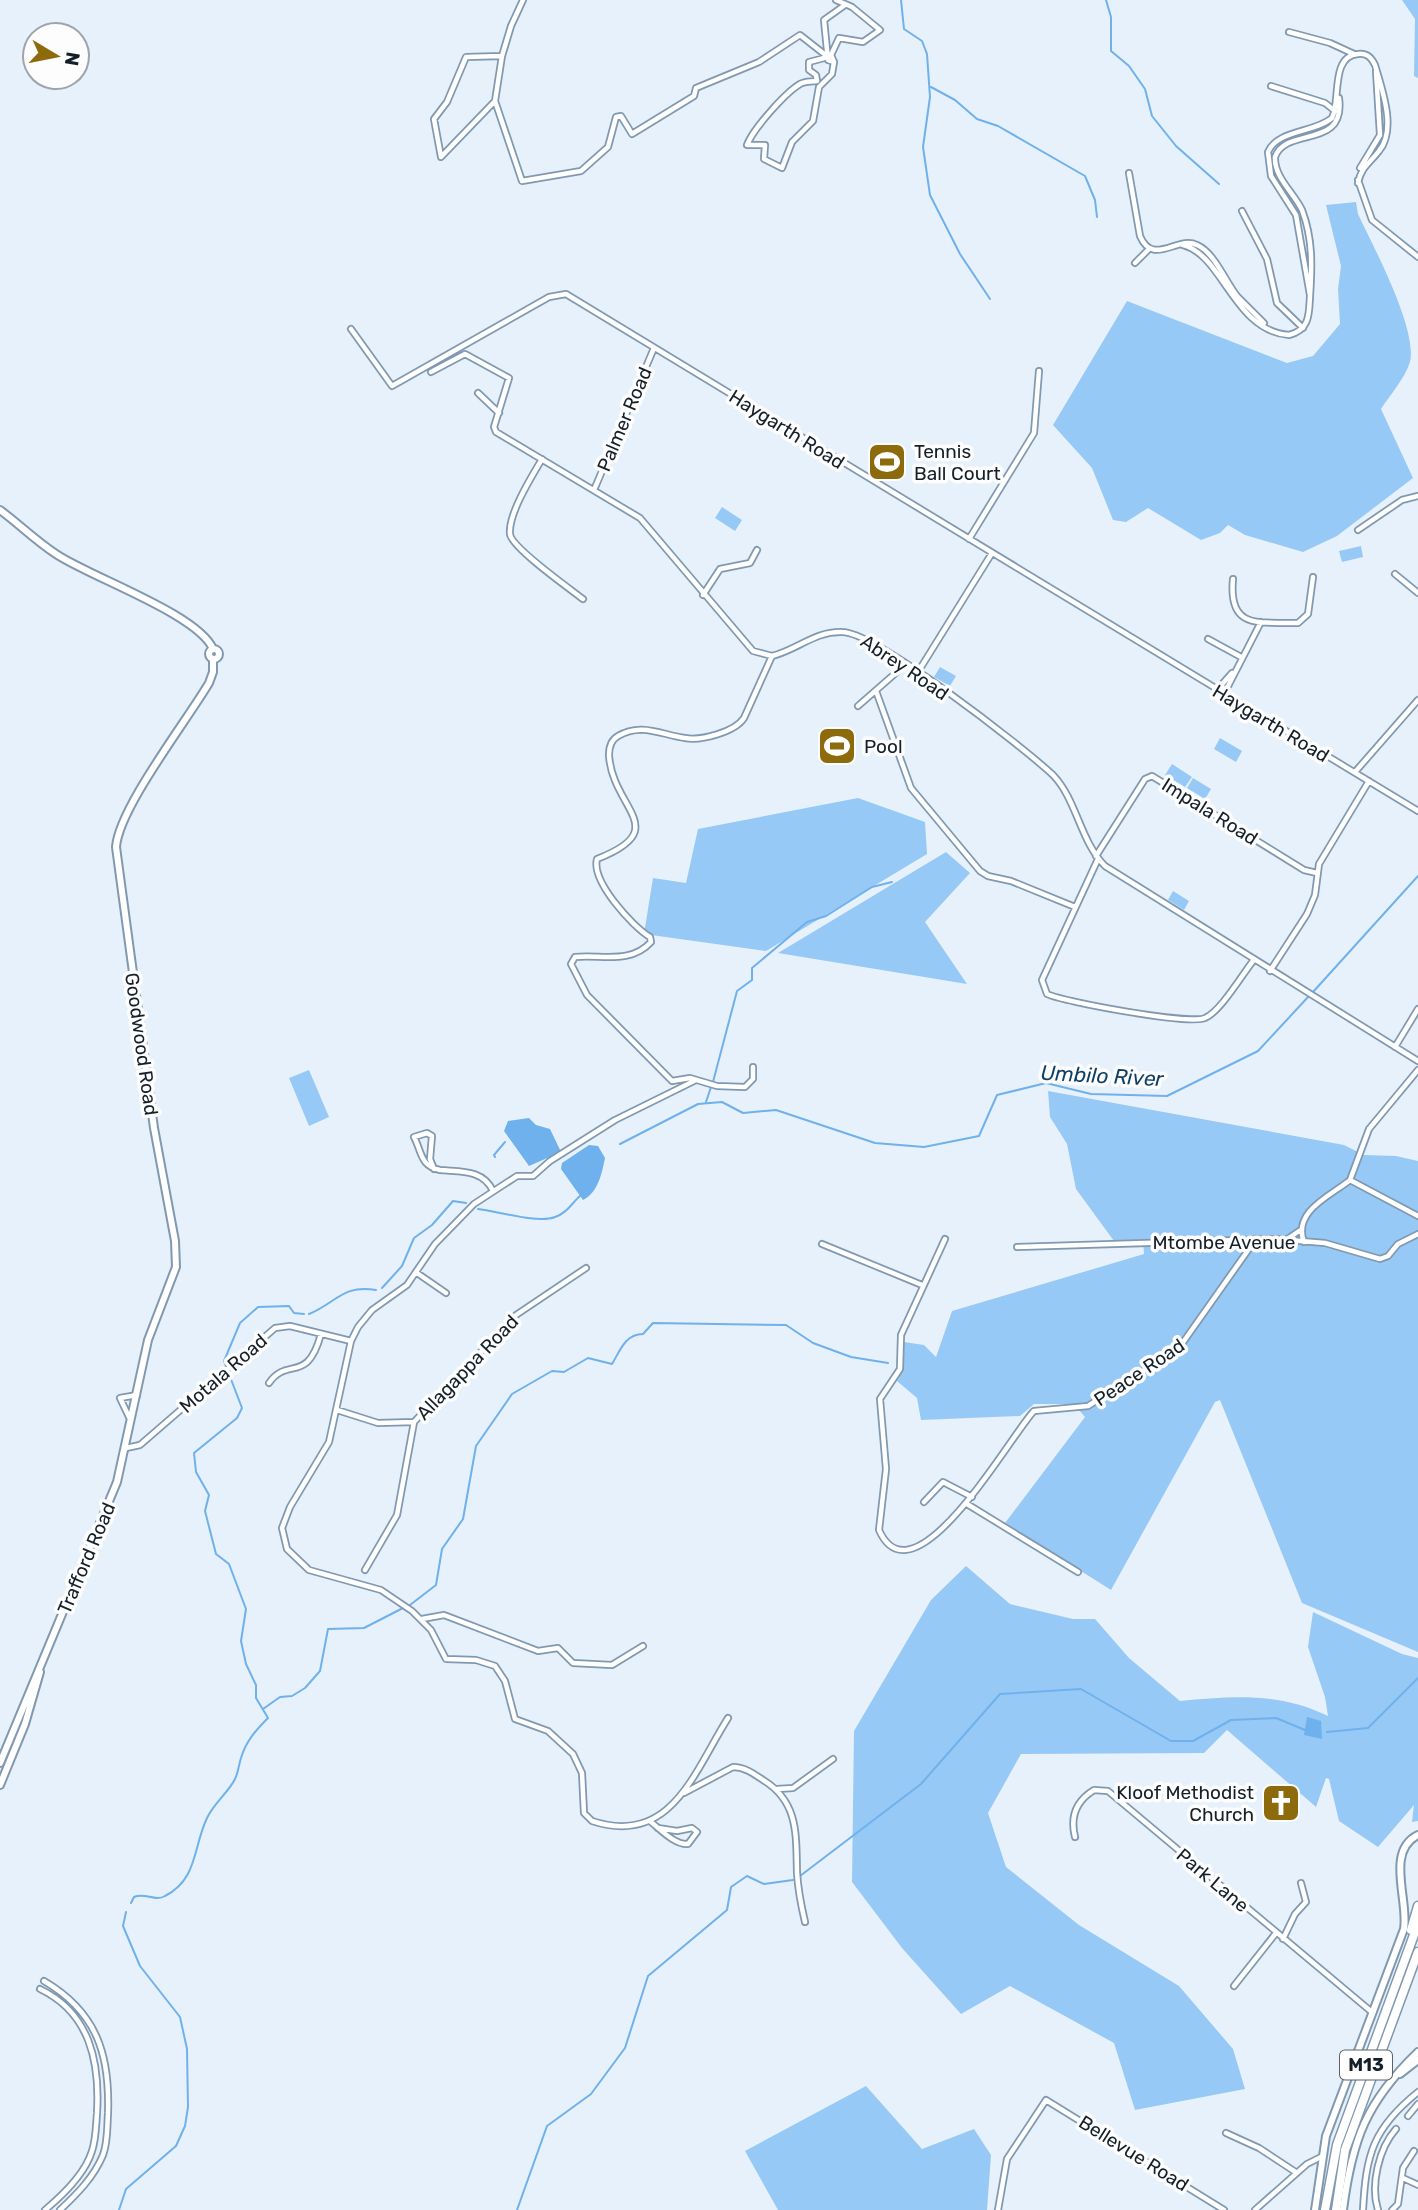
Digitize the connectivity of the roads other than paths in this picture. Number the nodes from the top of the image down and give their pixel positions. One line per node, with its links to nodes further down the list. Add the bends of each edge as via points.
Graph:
1 (523, 0): 6 (street)
2 (836, 0): 3 (street)
3 (845, 5): 7 (street, via 824,20); 8 (street, via 880,30 863,42 839,38 831,55)
4 (1289, 32): 5 (street)
5 (1355, 54): 11 (street, via 1346,58 1340,69); 15 (street, via 1368,55 1376,67 1380,135 1361,164 1358,183 1372,220)
6 (502, 55): 10 (street); 10 (street, via 466,57 447,102 434,119 441,157)
7 (828, 57): 8 (street); 8 (street, via 809,62 817,81 803,82 751,135 747,145 765,145 764,159 782,167 792,142 813,121 819,87 832,74); 10 (street, via 800,35 759,62 696,88 694,96 632,134 621,116 616,117 608,147 599,158 581,171 556,177 522,181)
8 (834, 61)
9 (1271, 86): 11 (street, via 1325,103)
10 (495, 101)
11 (1337, 114): 17 (street, via 1325,131 1283,147 1275,157 1278,172 1304,219 1313,256); 17 (street, via 1275,142 1267,157 1271,176 1296,215)
12 (1129, 173): 14 (street, via 1140,236)
13 (1242, 211): 18 (street, via 1267,259 1277,303)
14 (1149, 249): 16 (street); 18 (street, via 1193,243 1202,247 1239,297 1274,331 1289,335)
15 (1418, 257)
16 (1135, 263)
17 (1310, 295): 18 (street)
18 (1303, 328)
19 (351, 329): 20 (street, Haygarth Road, via 392,386 559,293)
20 (654, 348): 26 (street, Palmer Road); 30 (street, Haygarth Road)
21 (1039, 371): 30 (street, via 1036,428)
22 (431, 372): 24 (street, via 465,354 509,378)
23 (478, 393): 24 (street)
24 (499, 413): 25 (street, via 496,432)
25 (542, 458): 26 (street); 38 (street, via 525,489 510,537)
26 (594, 490): 37 (street, via 643,521)
27 (1418, 496): 29 (street, via 1402,500)
28 (0, 510): 84 (street, Goodwood Road, via 55,554 196,629 213,649 209,683 134,800 117,838 130,957 177,1259 148,1340)
29 (1358, 530)
30 (969, 539): 32 (street, Haygarth Road)
31 (757, 550): 37 (street, via 750,563 720,569)
32 (992, 553): 44 (street); 46 (street, Haygarth Road)
33 (1395, 574): 36 (street)
34 (1313, 577): 39 (street, via 1305,620)
35 (1233, 579): 39 (street, via 1234,609 1242,617)
36 (1418, 593)
37 (703, 595): 41 (street, via 746,646)
38 (583, 599)
39 (1261, 622): 42 (street)
40 (1208, 639): 42 (street)
41 (772, 656): 43 (street, Abrey Road, via 812,638 843,632 864,636); 64 (street, via 737,726 690,739 649,729 614,738 609,751 619,792 636,818 634,837 595,863 616,906 650,937 650,944 609,959 575,957 571,964 587,995 661,1072 675,1082)
42 (1241, 657): 45 (street)
43 (906, 664): 44 (street, Abrey Road); 47 (street)
44 (918, 672): 54 (street, Abrey Road, via 1056,778)
45 (1233, 673): 46 (street); 48 (street)
46 (1217, 690): 48 (street, Haygarth Road)
47 (876, 691): 50 (street); 56 (street, via 910,786 981,871)
48 (1224, 694): 51 (street, Haygarth Road)
49 (1418, 700): 51 (street)
50 (858, 706)
51 (1355, 772): 52 (street, Haygarth Road)
52 (1369, 781): 53 (street, Haygarth Road); 55 (street)
53 (1418, 811)
54 (1097, 858): 55 (street, Impala Road, via 1150,776 1304,870); 56 (street); 57 (street, Abrey Road)
55 (1317, 873): 58 (street, via 1312,902)
56 (1075, 907): 57 (street, via 1042,980 1043,990 1054,997 1199,1020 1213,1013)
57 (1253, 961): 58 (street, Abrey Road)
58 (1270, 971): 60 (street, Abrey Road)
59 (1418, 1009): 60 (street)
60 (1395, 1047): 61 (street, Abrey Road)
61 (1418, 1061)
62 (753, 1067): 64 (street, via 753,1079 745,1087)
63 (1418, 1070): 66 (street, via 1369,1129)
64 (694, 1081): 67 (street, via 615,1120 533,1177 516,1177)
65 (434, 1169): 65 (street, via 432,1136 427,1132 414,1137 423,1160); 67 (street, via 484,1178)
66 (1350, 1180): 68 (street); 69 (street, via 1319,1200)
67 (494, 1191): 78 (street, via 446,1231)
68 (1418, 1216)
69 (1302, 1228): 73 (street); 74 (street)
70 (1418, 1234): 74 (street, Mtombe Avenue, via 1380,1259 1338,1246)
71 (945, 1239): 79 (street, Peace Road)
72 (1256, 1239): 73 (street, Mtombe Avenue); 76 (street, Mtombe Avenue); 89 (street, Peace Road, via 1184,1345 1088,1406 1034,1411)
73 (1286, 1240): 74 (street, Mtombe Avenue)
74 (1304, 1242)
75 (822, 1244): 79 (street)
76 (1017, 1247)
77 (586, 1268): 86 (street, Allagappa Road, via 516,1315)
78 (417, 1273): 80 (street); 82 (street, via 368,1315)
79 (922, 1285): 91 (street, Peace Road, via 900,1338 900,1369 880,1399 886,1469 879,1530 893,1546 916,1547)
80 (446, 1293)
81 (321, 1334): 82 (street, Motala Road); 83 (street, via 309,1363 279,1373); 88 (street, Motala Road, via 290,1326 275,1328 140,1445)
82 (351, 1341): 85 (street)
83 (269, 1383)
84 (137, 1395): 87 (street, Goodwood Road); 87 (street, via 120,1398 128,1412)
85 (337, 1410): 86 (street, Allagappa Road, via 377,1423); 94 (street, via 329,1442 288,1511 283,1540 309,1570 381,1590)
86 (414, 1422): 92 (street, via 397,1515)
87 (130, 1432): 88 (street, Goodwood Road)
88 (126, 1448): 96 (street, Trafford Road, via 117,1482)
89 (972, 1497): 90 (street, via 943,1482); 91 (street, Peace Road)
90 (925, 1502)
91 (967, 1504): 93 (street)
92 (365, 1570)
93 (1078, 1572)
94 (421, 1619): 95 (street, via 442,1615 538,1651 559,1648 578,1664 614,1665); 103 (street, via 444,1658 495,1666 505,1681 515,1718 548,1731 573,1754 582,1773 583,1808 589,1819)
95 (643, 1646)
96 (41, 1666): 99 (street, Trafford Road); 100 (street, Trafford Road, via 25,1724)
97 (728, 1718): 102 (street)
98 (832, 1759): 101 (street, via 791,1789)
99 (0, 1763)
100 (0, 1785)
101 (777, 1789): 102 (street, via 749,1771 733,1767); 109 (street, via 794,1818)
102 (683, 1793): 103 (street)
103 (649, 1823): 104 (street)
104 (658, 1828): 104 (street, via 686,1845 697,1832 692,1828 677,1832)
105 (1418, 1835): 120 (street, via 1407,1843 1401,1856 1405,1921)
106 (1075, 1837): 111 (street, Park Lane, via 1073,1821 1080,1801 1094,1790 1104,1789)
107 (1301, 1883): 112 (street, via 1306,1902)
108 (1418, 1906): 114 (highway)
109 (805, 1922)
110 (1418, 1924): 114 (highway, M13)
111 (1276, 1933): 112 (street, Park Lane); 117 (street)
112 (1283, 1939): 120 (street, Park Lane)
113 (1418, 1952): 119 (highway, M13)
114 (1403, 1963): 144 (highway, M13, via 1338,2145)
115 (1418, 1969): 119 (highway)
116 (44, 1982): 121 (street, via 67,1996)
117 (1234, 1986)
118 (40, 1989): 122 (street, via 63,2002)
119 (1401, 1999): 145 (highway, M13, via 1346,2150)
120 (1373, 2013): 134 (street)
121 (88, 2024): 122 (street); 125 (street)
122 (81, 2028): 126 (street)
123 (1418, 2052): 127 (street)
124 (1418, 2060): 127 (street)
125 (106, 2061): 126 (street); 139 (street, via 103,2154 88,2181)
126 (97, 2063): 138 (street, via 92,2152 73,2182)
127 (1390, 2081): 146 (street, via 1376,2098 1359,2136)
128 (1418, 2092): 147 (street, via 1376,2137)
129 (1418, 2104): 130 (street)
130 (1408, 2116)
131 (1396, 2129): 148 (street, via 1377,2174 1374,2193)
132 (1226, 2133): 135 (street)
133 (1414, 2151): 136 (street, via 1403,2168)
134 (1321, 2157): 135 (street); 143 (street)
135 (1297, 2173): 142 (street)
136 (1403, 2178): 137 (street); 149 (street, via 1398,2204)
137 (1418, 2185)
138 (45, 2210)
139 (60, 2210)
140 (998, 2210): 141 (street, Bellevue Road, via 1007,2159 1043,2100)
141 (1224, 2210)
142 (1255, 2210)
143 (1315, 2210)
144 (1325, 2210)
145 (1336, 2210)
146 (1343, 2210)
147 (1363, 2210)
148 (1378, 2210)
149 (1392, 2210)

